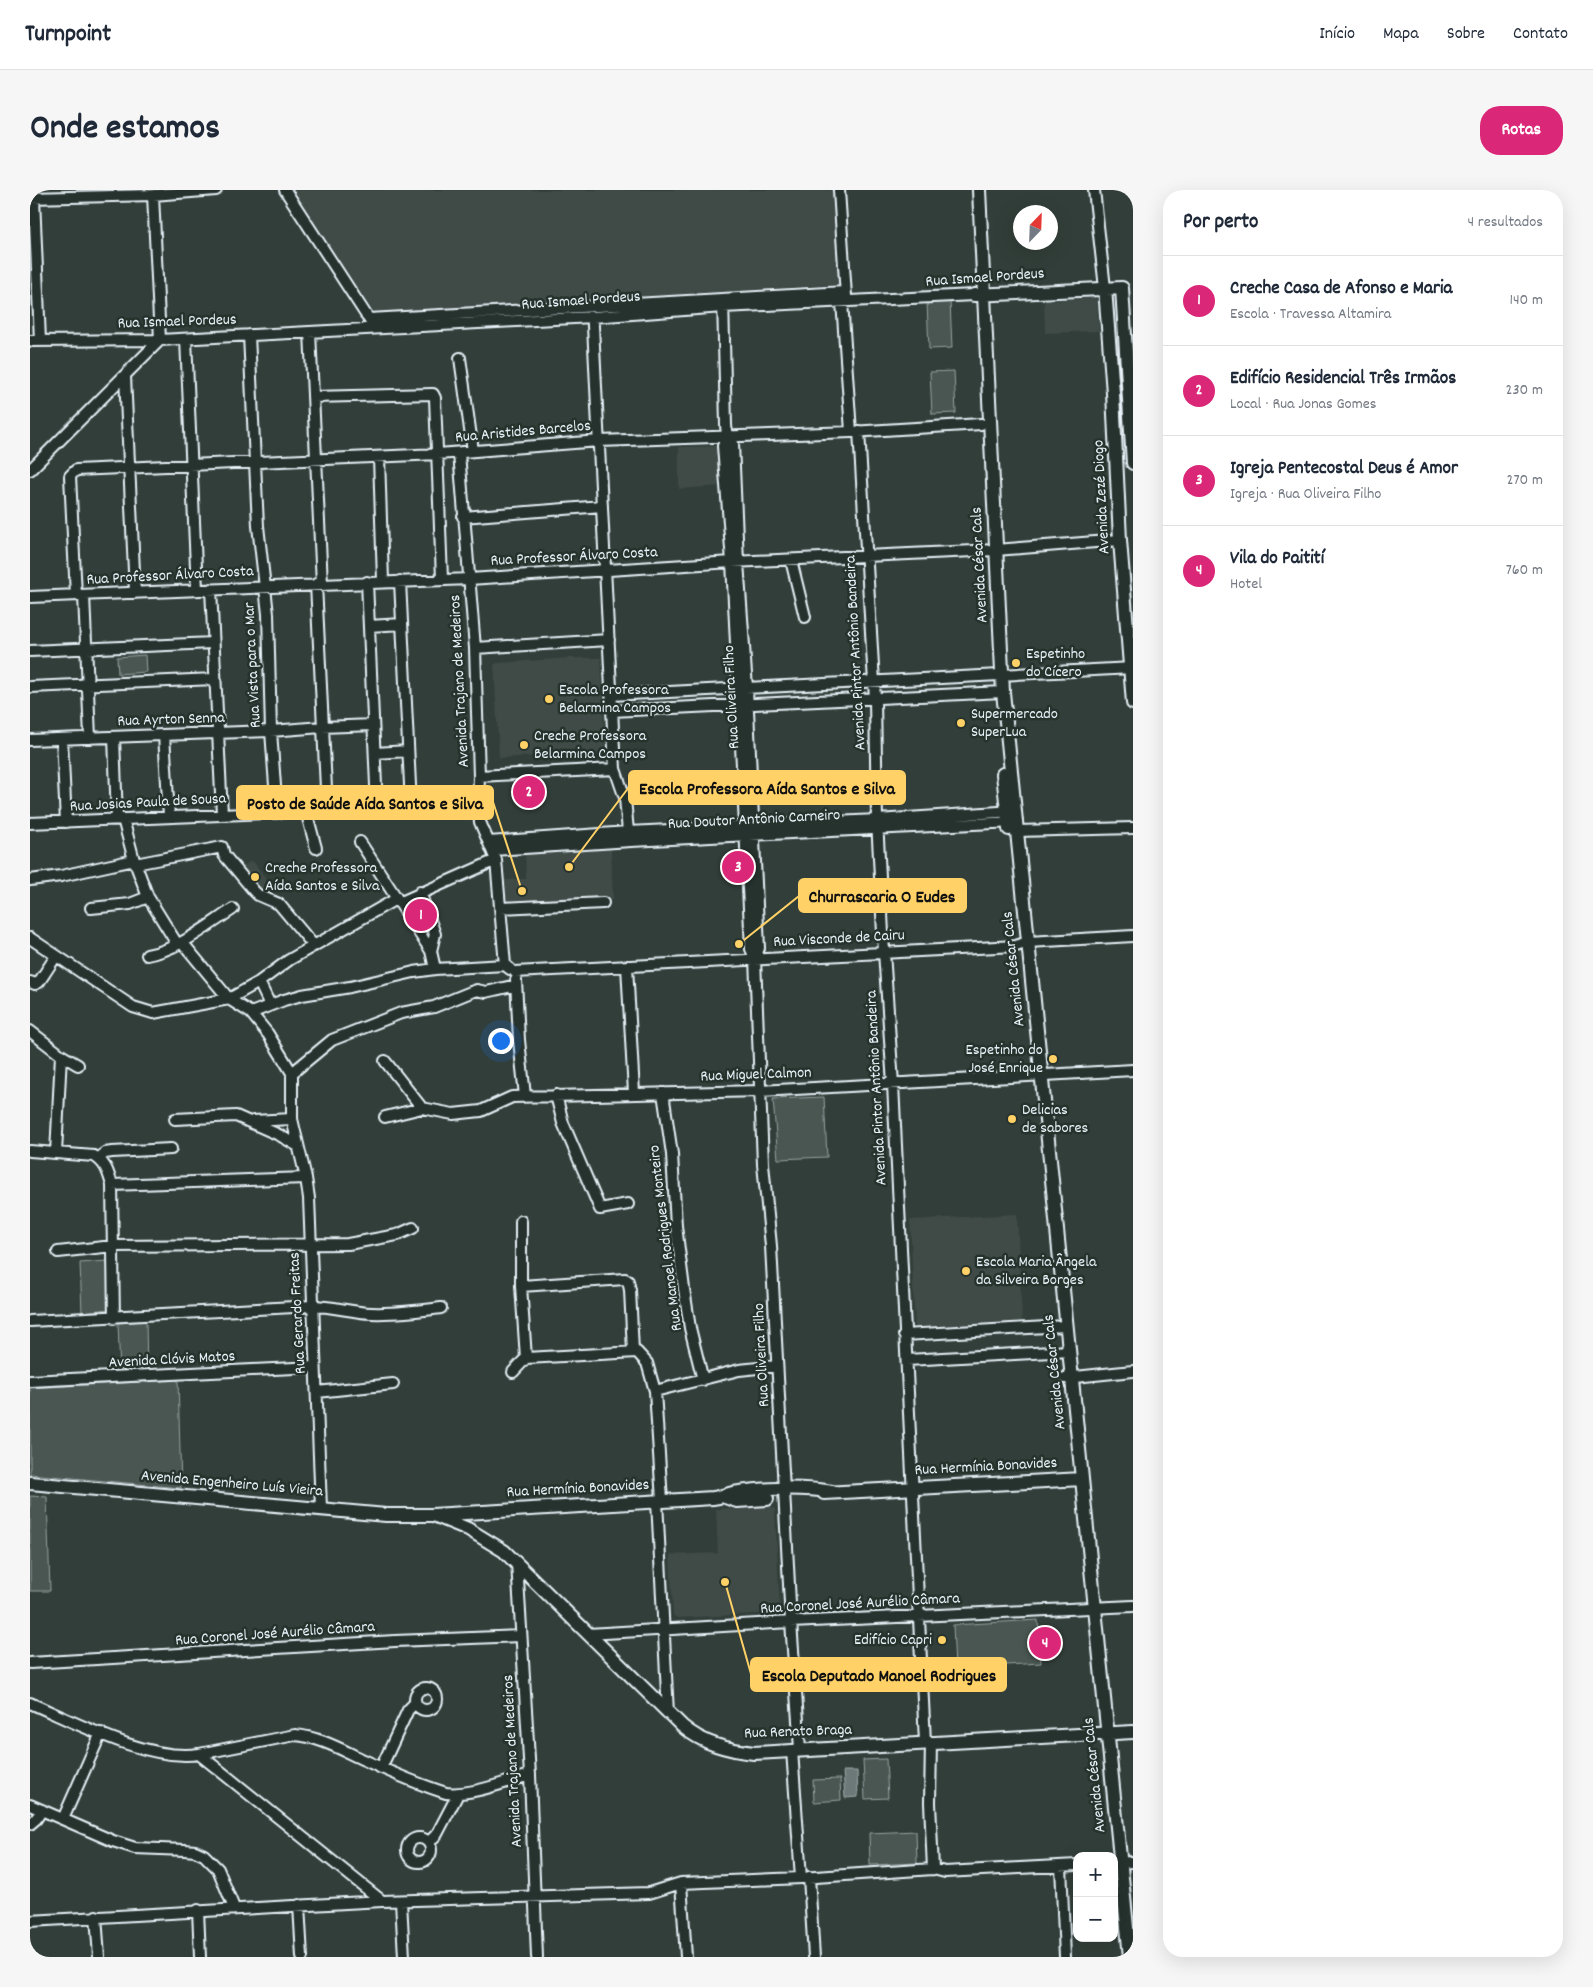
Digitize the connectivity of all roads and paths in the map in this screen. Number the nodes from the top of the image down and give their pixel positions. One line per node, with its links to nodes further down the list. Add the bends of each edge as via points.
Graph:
1 (216, 190): 7 (street)
2 (285, 190): 15 (street)
3 (839, 190): 12 (street, Avenida Pintor Antônio Bandeira)
4 (970, 190): 11 (main road, Avenida César Cals)
5 (979, 190): 11 (main road, Avenida César Cals)
6 (1094, 190): 10 (street)
7 (153, 194): 8 (street); 20 (street)
8 (32, 198): 21 (street)
9 (1127, 287): 10 (main road, Rua Ismael Pordeus); 35 (main road)
10 (1105, 288): 11 (main road, Rua Ismael Pordeus); 41 (main road, Avenida Zezé Diogo)
11 (979, 295): 12 (street, Rua Ismael Pordeus); 25 (main road, Avenida César Cals)
12 (844, 298): 13 (street, Rua Ismael Pordeus); 26 (street, Avenida Pintor Antônio Bandeira)
13 (723, 303): 14 (street, Rua Ismael Pordeus); 27 (street, Rua Oliveira Filho)
14 (592, 312): 15 (street, Rua Ismael Pordeus); 16 (street, Rua Ismael Pordeus); 28 (street)
15 (369, 319): 16 (street)
16 (375, 329): 17 (street, Rua Ismael Pordeus)
17 (310, 332): 18 (street, Rua Ismael Pordeus); 24 (street)
18 (249, 336): 19 (street, Rua Ismael Pordeus); 34 (street, Rua Vista para o Mar)
19 (186, 339): 20 (street, Rua Ismael Pordeus); 36 (street)
20 (160, 340): 21 (street, Rua Ismael Pordeus); 23 (street)
21 (35, 341)
22 (460, 358): 29 (street)
23 (125, 376): 37 (street); 38 (street)
24 (313, 397): 31 (street, via 433,394); 33 (street)
25 (985, 424): 26 (street, Rua Aristides Barcelos); 42 (main road, Avenida César Cals)
26 (855, 431): 27 (street, Rua Aristides Barcelos); 43 (street, Avenida Pintor Antônio Bandeira)
27 (727, 436): 28 (street, Rua Aristides Barcelos); 45 (street, Rua Oliveira Filho, via 723,446)
28 (599, 441): 29 (street, Rua Aristides Barcelos); 39 (street)
29 (473, 451): 30 (street, Rua Aristides Barcelos)
30 (459, 453): 31 (street, Rua Aristides Barcelos); 40 (street, Avenida Trajano de Medeiros)
31 (438, 454): 32 (street, Rua Aristides Barcelos); 47 (street)
32 (379, 457): 33 (street, Rua Aristides Barcelos); 49 (street)
33 (317, 460): 34 (street, Rua Aristides Barcelos); 52 (street)
34 (255, 462): 36 (street, Rua Aristides Barcelos); 53 (street, Rua Vista para o Mar)
35 (1133, 463)
36 (192, 465): 37 (street, Rua Aristides Barcelos); 55 (street)
37 (130, 468): 56 (street); 57 (street, Rua Aristides Barcelos, via 76,470 70,476)
38 (30, 470)
39 (602, 506): 40 (street); 46 (street)
40 (463, 517): 48 (street, Avenida Trajano de Medeiros)
41 (1120, 540): 42 (street, Rua Professor Álvaro Costa); 67 (main road, Avenida Zezé Diogo)
42 (992, 550): 43 (street, Rua Professor Álvaro Costa); 68 (main road, Avenida César Cals)
43 (866, 556): 44 (street, Rua Professor Álvaro Costa); 70 (street, Avenida Pintor Antônio Bandeira)
44 (791, 560): 45 (street, Rua Professor Álvaro Costa); 59 (street)
45 (735, 562): 46 (street, Rua Professor Álvaro Costa); 73 (street, Rua Oliveira Filho)
46 (605, 571): 48 (street, Rua Professor Álvaro Costa); 62 (street)
47 (442, 579): 48 (street, Rua Professor Álvaro Costa); 50 (street, Rua Professor Álvaro Costa)
48 (470, 579): 65 (street, Avenida Trajano de Medeiros)
49 (383, 581): 50 (street, Rua Professor Álvaro Costa); 51 (street, Rua Professor Álvaro Costa)
50 (400, 581): 60 (street)
51 (366, 582): 52 (street, Rua Professor Álvaro Costa); 61 (street)
52 (319, 584): 53 (street, Rua Professor Álvaro Costa); 81 (street)
53 (263, 586): 54 (street, Rua Professor Álvaro Costa); 83 (street, Rua Vista para o Mar, via 268,614)
54 (211, 589): 55 (street, Rua Professor Álvaro Costa); 63 (street)
55 (197, 590): 56 (street, Rua Professor Álvaro Costa)
56 (135, 593): 57 (street, Rua Professor Álvaro Costa)
57 (80, 595): 58 (street, Rua Professor Álvaro Costa); 64 (street)
58 (30, 597)
59 (804, 616)
60 (402, 624): 61 (street); 89 (street)
61 (369, 626): 80 (street)
62 (609, 640): 65 (street); 75 (street)
63 (213, 644): 64 (street); 69 (street)
64 (86, 648): 66 (street); 71 (street)
65 (475, 648): 92 (street, Avenida Trajano de Medeiros)
66 (30, 651)
67 (1132, 668): 68 (street); 77 (main road, Avenida Zezé Diogo)
68 (998, 675): 70 (street); 74 (main road, Avenida César Cals)
69 (215, 679): 71 (street); 82 (street)
70 (874, 681): 73 (street); 76 (street, Avenida Pintor Antônio Bandeira)
71 (87, 684): 72 (street); 86 (street)
72 (30, 687)
73 (742, 688): 75 (street); 78 (street, Rua Oliveira Filho)
74 (999, 692): 76 (street); 102 (main road, Avenida César Cals)
75 (611, 695): 79 (street)
76 (875, 699): 78 (street); 105 (street, Avenida Pintor Antônio Bandeira)
77 (1133, 703)
78 (743, 705): 79 (street); 107 (street, Rua Oliveira Filho)
79 (612, 711): 91 (street)
80 (374, 725): 81 (street, Rua Ayrton Senna); 90 (street)
81 (322, 727): 83 (street, Rua Ayrton Senna); 96 (street)
82 (218, 732): 83 (street, Rua Ayrton Senna); 84 (street, Rua Ayrton Senna); 99 (street)
83 (271, 732): 98 (street, Rua Vista para o Mar)
84 (164, 735): 85 (street, Rua Ayrton Senna); 100 (street)
85 (114, 737): 86 (street, Rua Ayrton Senna); 101 (street)
86 (90, 738): 87 (street, Rua Ayrton Senna)
87 (62, 739): 88 (street, Rua Ayrton Senna); 103 (street)
88 (30, 740)
89 (408, 751): 90 (street); 94 (street)
90 (375, 752): 95 (street)
91 (615, 769): 92 (street); 108 (street)
92 (479, 776): 93 (street, Avenida Trajano de Medeiros)
93 (478, 804): 94 (street, Rua Josias Paula de Sousa); 111 (street, Avenida Trajano de Medeiros, via 480,822)
94 (411, 806): 95 (street, Rua Josias Paula de Sousa)
95 (377, 808): 96 (street, Rua Josias Paula de Sousa)
96 (327, 810): 97 (street, Rua Josias Paula de Sousa)
97 (306, 811): 98 (street, Rua Josias Paula de Sousa); 110 (street)
98 (276, 813): 99 (street, Rua Josias Paula de Sousa)
99 (222, 814): 100 (street, Rua Josias Paula de Sousa)
100 (169, 816): 101 (street, Rua Josias Paula de Sousa)
101 (120, 819): 103 (street, Rua Josias Paula de Sousa); 112 (street)
102 (1013, 820): 105 (street, Rua Doutor Antônio Carneiro); 106 (street, Rua Doutor Antônio Carneiro); 124 (main road, Avenida César Cals)
103 (66, 822): 104 (street, Rua Josias Paula de Sousa)
104 (30, 824)
105 (878, 824): 107 (street, Rua Doutor Antônio Carneiro); 127 (street, Avenida Pintor Antônio Bandeira)
106 (1133, 828)
107 (749, 831): 108 (street, Rua Doutor Antônio Carneiro); 130 (street, Rua Oliveira Filho, via 759,948)
108 (630, 836): 111 (street, Rua Doutor Antônio Carneiro)
109 (360, 842): 116 (street)
110 (316, 848)
111 (492, 851): 114 (street, Rua Doutor Antônio Carneiro); 119 (street, Avenida Trajano de Medeiros)
112 (135, 862): 113 (street); 115 (street); 125 (street, via 222,847 224,855 254,891 279,904)
113 (30, 880)
114 (420, 892): 116 (street, Rua Doutor Antônio Carneiro); 126 (street, via 435,934)
115 (148, 897): 118 (street, via 130,904); 123 (street)
116 (398, 901): 125 (street, Rua Doutor Antônio Carneiro); 126 (street)
117 (603, 903): 119 (street)
118 (91, 908)
119 (501, 908): 131 (street, Avenida Trajano de Medeiros)
120 (233, 909): 123 (street)
121 (1133, 936): 124 (street, Rua Visconde de Cairu)
122 (30, 938): 129 (street, Rua Doutor Antônio Carneiro)
123 (180, 943): 128 (street); 138 (street)
124 (1024, 944): 127 (street, Rua Visconde de Cairu); 147 (main road, Avenida César Cals)
125 (314, 946): 136 (street, Rua Doutor Antônio Carneiro)
126 (431, 951): 133 (street)
127 (884, 952): 130 (street, Rua Visconde de Cairu); 148 (street, Avenida Pintor Antônio Bandeira)
128 (147, 955)
129 (56, 956): 135 (street, via 39,982); 138 (street, Rua Doutor Antônio Carneiro, via 145,1012)
130 (755, 958): 132 (street, Rua Visconde de Cairu); 149 (street, Rua Oliveira Filho)
131 (505, 965): 133 (street); 134 (street)
132 (628, 966): 134 (street, Rua Visconde de Cairu); 150 (street)
133 (435, 969): 139 (street, via 302,995)
134 (515, 972): 137 (street)
135 (30, 982)
136 (259, 982): 138 (street, Rua Doutor Antônio Carneiro); 139 (street)
137 (516, 985): 146 (street, via 486,992 477,990 434,1007 401,1013 361,1028 327,1043); 153 (street)
138 (229, 998): 140 (street)
139 (270, 1005): 140 (street)
140 (251, 1013): 146 (street)
141 (30, 1031): 142 (street)
142 (61, 1054): 144 (street); 162 (street)
143 (385, 1060): 154 (street)
144 (78, 1065)
145 (1133, 1070): 147 (street, Rua Miguel Calmon)
146 (292, 1073): 156 (street, Rua Gerardo Freitas)
147 (1037, 1076): 148 (street, Rua Miguel Calmon); 177 (main road, Avenida César Cals)
148 (893, 1084): 149 (street, Rua Miguel Calmon); 178 (street, Avenida Pintor Antônio Bandeira)
149 (760, 1091): 151 (street, Rua Miguel Calmon); 183 (street, Rua Oliveira Filho)
150 (634, 1093): 151 (street, Rua Miguel Calmon); 152 (street, Rua Miguel Calmon)
151 (664, 1093): 188 (street, Rua Manoel Rodrigues Monteiro, via 684,1289)
152 (556, 1095): 153 (street, Rua Miguel Calmon); 166 (street, via 563,1123 600,1208)
153 (525, 1096): 154 (street, Rua Miguel Calmon, via 512,1097 481,1111 457,1114)
154 (422, 1108): 155 (street, Rua Miguel Calmon)
155 (385, 1117)
156 (292, 1119): 158 (street); 159 (street, Rua Gerardo Freitas)
157 (175, 1120): 158 (street, via 230,1115)
158 (250, 1121): 159 (street)
159 (298, 1146): 164 (street, Rua Gerardo Freitas)
160 (171, 1149): 163 (street, via 104,1153)
161 (30, 1151): 162 (street)
162 (56, 1153): 163 (street)
163 (99, 1158): 165 (street, via 106,1166)
164 (306, 1178): 165 (street); 169 (street, Rua Gerardo Freitas)
165 (112, 1185): 170 (street)
166 (628, 1204)
167 (521, 1221): 172 (street)
168 (413, 1228): 169 (street, via 385,1238 348,1244)
169 (310, 1245): 170 (street); 173 (street, Rua Gerardo Freitas)
170 (113, 1246): 171 (street); 175 (street)
171 (58, 1252)
172 (521, 1286): 179 (street, via 620,1278 628,1281); 181 (street)
173 (312, 1306): 174 (street, via 369,1313); 175 (street); 184 (street, Rua Gerardo Freitas)
174 (441, 1308)
175 (114, 1318): 176 (street)
176 (30, 1321)
177 (1062, 1326): 178 (street); 180 (main road, Avenida César Cals)
178 (904, 1335): 182 (street, Avenida Pintor Antônio Bandeira)
179 (633, 1351): 181 (street); 191 (street, via 647,1363)
180 (1066, 1351): 182 (street); 187 (main road, Avenida César Cals)
181 (526, 1358): 186 (street)
182 (907, 1360): 195 (street, Avenida Pintor Antônio Bandeira)
183 (777, 1366): 188 (street, via 739,1370); 196 (street, Rua Oliveira Filho)
184 (315, 1367): 189 (street, Avenida Clóvis Matos); 192 (street, Rua Gerardo Freitas)
185 (1133, 1370): 187 (street)
186 (513, 1372)
187 (1069, 1378): 193 (main road, Avenida César Cals)
188 (702, 1380): 191 (street)
189 (30, 1381)
190 (393, 1384): 192 (street)
191 (655, 1391): 197 (street)
192 (317, 1392): 198 (street, Rua Gerardo Freitas)
193 (1079, 1479): 195 (main road, Rua Hermínia Bonavides); 202 (main road, Avenida César Cals)
194 (30, 1483): 198 (main road, Avenida Engenheiro Luís Vieira)
195 (913, 1488): 196 (main road, Rua Hermínia Bonavides, via 832,1492 812,1488); 203 (street, Avenida Pintor Antônio Bandeira)
196 (785, 1494): 197 (main road, Rua Hermínia Bonavides, via 737,1492 725,1497); 204 (street, Rua Oliveira Filho)
197 (659, 1501): 199 (main road, Rua Hermínia Bonavides); 205 (street)
198 (321, 1508): 199 (main road, Avenida Engenheiro Luís Vieira, via 386,1515)
199 (432, 1515): 200 (main road, Rua Renato Braga, via 488,1540)
200 (518, 1563): 206 (main road, Rua Renato Braga); 207 (street, Avenida Trajano de Medeiros)
201 (1133, 1606): 202 (street, Rua Coronel José Aurélio Câmara)
202 (1091, 1608): 203 (street, Rua Coronel José Aurélio Câmara); 214 (main road, Avenida César Cals)
203 (918, 1616): 204 (street, Rua Coronel José Aurélio Câmara); 215 (street, Avenida Pintor Antônio Bandeira)
204 (791, 1622): 205 (street, Rua Coronel José Aurélio Câmara); 216 (street, Rua Oliveira Filho)
205 (664, 1629): 206 (street, Rua Coronel José Aurélio Câmara); 211 (street)
206 (588, 1634): 211 (main road, Rua Renato Braga)
207 (521, 1636): 208 (street, Rua Coronel José Aurélio Câmara); 219 (street, Avenida Trajano de Medeiros)
208 (30, 1664)
209 (30, 1703): 213 (street)
210 (416, 1703): 218 (street, via 408,1710)
211 (668, 1713): 216 (main road, Rua Renato Braga, via 687,1731 718,1746 754,1753)
212 (1133, 1732): 214 (main road, Rua Renato Braga)
213 (101, 1733): 217 (street, via 154,1752 185,1756); 223 (street)
214 (1103, 1733): 215 (main road, Rua Renato Braga); 226 (main road, Avenida César Cals)
215 (928, 1742): 216 (main road, Rua Renato Braga); 229 (street, Avenida Pintor Antônio Bandeira)
216 (796, 1750): 230 (street, Rua Oliveira Filho)
217 (199, 1754): 218 (street, via 289,1736 307,1736); 234 (street)
218 (381, 1768): 220 (street, via 435,1789)
219 (530, 1775): 220 (street); 232 (street, Avenida Trajano de Medeiros)
220 (458, 1794): 225 (street, via 437,1834)
221 (30, 1805): 222 (street)
222 (42, 1810): 223 (street); 224 (street)
223 (63, 1819): 237 (street, via 134,1848 185,1850 204,1855 218,1869)
224 (30, 1824)
225 (429, 1842)
226 (1120, 1861): 250 (main road, Avenida César Cals)
227 (1073, 1865): 228 (street)
228 (1061, 1866): 229 (street, via 945,1872); 248 (street)
229 (933, 1869): 230 (street)
230 (805, 1878): 231 (street); 247 (street, Rua Oliveira Filho)
231 (681, 1883): 232 (street, via 649,1893); 246 (street)
232 (534, 1895): 235 (street); 245 (street, Avenida Trajano de Medeiros)
233 (1116, 1897): 249 (main road)
234 (382, 1901): 235 (street); 236 (street)
235 (401, 1901): 244 (street)
236 (299, 1905): 237 (street); 243 (street)
237 (234, 1908): 238 (street)
238 (198, 1910): 239 (street); 242 (street)
239 (96, 1916): 240 (street); 241 (street)
240 (30, 1921)
241 (99, 1957)
242 (200, 1957)
243 (302, 1957)
244 (404, 1957)
245 (537, 1957)
246 (686, 1957)
247 (814, 1957)
248 (1065, 1957)
249 (1123, 1957)
250 (1130, 1957)

